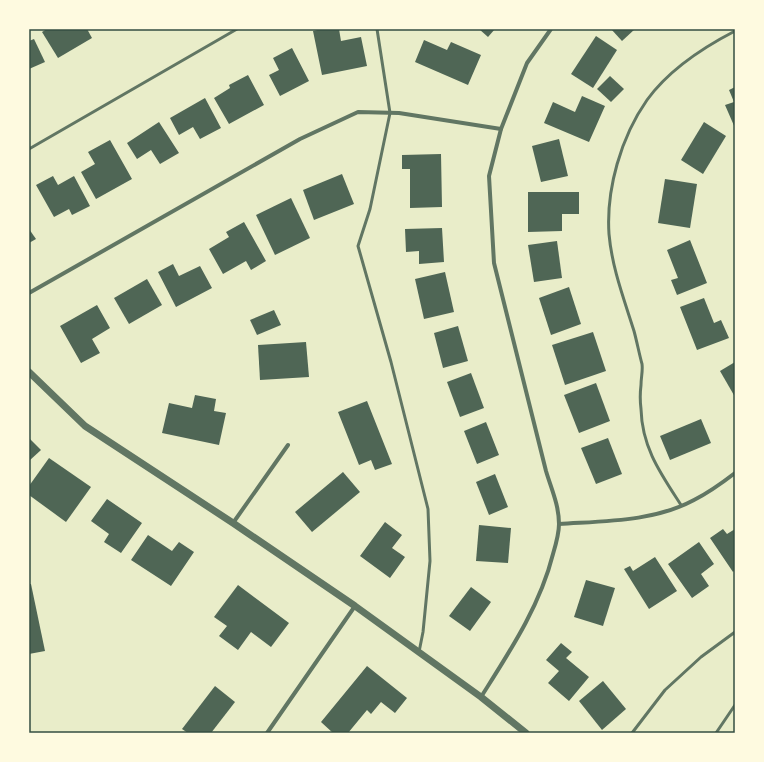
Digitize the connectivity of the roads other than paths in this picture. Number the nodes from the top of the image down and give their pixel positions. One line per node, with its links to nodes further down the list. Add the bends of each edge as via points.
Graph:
1 (237, 29): 7 (lane)
2 (377, 29): 5 (lane)
3 (551, 29): 6 (street, via 527,62)
4 (735, 31): 12 (lane, via 691,58 665,80 648,99 622,148 615,170 609,208 609,235 615,271 643,368 641,411 646,443 658,469)
5 (390, 113): 6 (street); 8 (street, via 358,112 300,139); 17 (lane, via 370,209 358,246 391,362 428,509 430,561)
6 (501, 129): 14 (street, via 490,176 494,262 556,502)
7 (29, 149)
8 (29, 293)
9 (29, 372): 13 (street, via 85,426)
10 (288, 445): 13 (street)
11 (735, 473): 12 (street)
12 (681, 505): 14 (street, via 631,519)
13 (233, 523): 15 (street)
14 (559, 524): 18 (street, via 550,569 538,599 516,641)
15 (355, 606): 17 (street); 20 (street)
16 (735, 632): 22 (lane, via 701,657 665,690)
17 (419, 652): 18 (street)
18 (481, 697): 21 (street)
19 (735, 705): 23 (lane)
20 (267, 733)
21 (526, 733)
22 (632, 733)
23 (716, 733)

